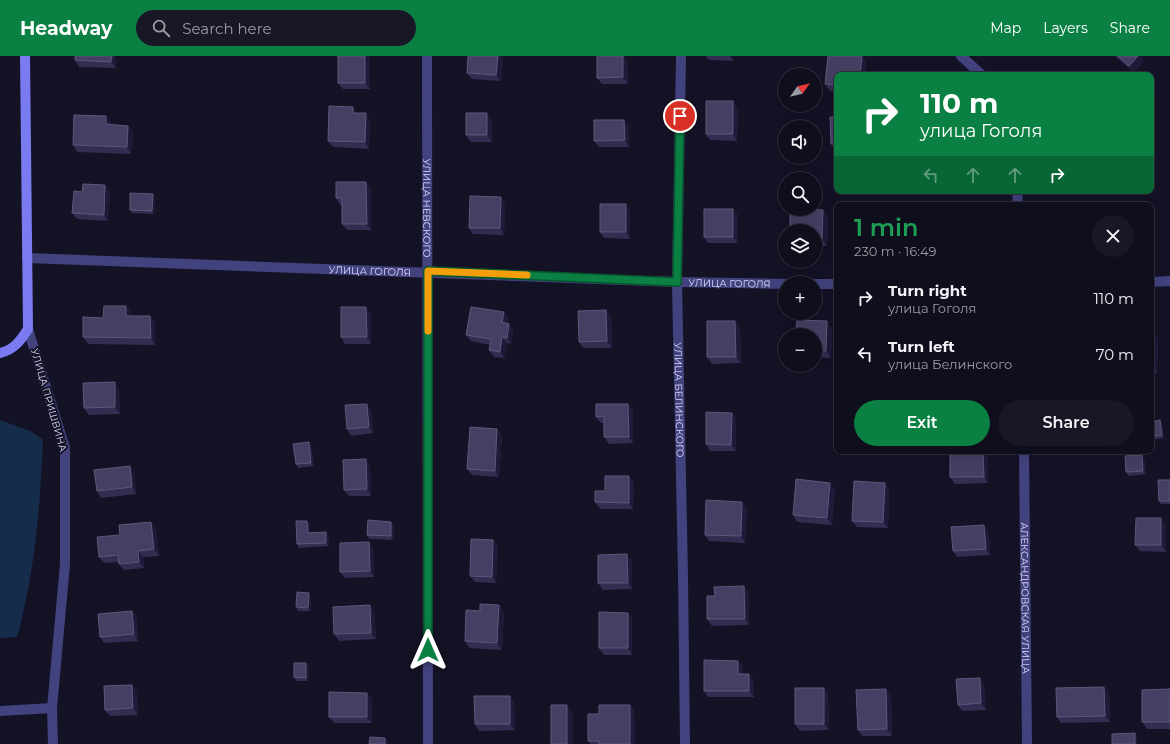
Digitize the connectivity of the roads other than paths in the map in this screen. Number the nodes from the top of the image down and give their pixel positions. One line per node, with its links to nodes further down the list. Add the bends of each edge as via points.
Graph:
1 (25, 56): 6 (street, УЛИЦА ПРИШВИНА)
2 (427, 56): 7 (street, УЛИЦА НЕВСКОГО)
3 (681, 56): 9 (street, УЛИЦА БЕЛИНСКОГО)
4 (961, 56): 5 (street)
5 (979, 72)
6 (27, 258): 7 (street, УЛИЦА ГОГОЛЯ); 14 (street, УЛИЦА ПРИШВИНА)
7 (428, 271): 9 (street, УЛИЦА ГОГОЛЯ); 20 (street, УЛИЦА НЕВСКОГО)
8 (1170, 281): 10 (street)
9 (677, 282): 11 (street, УЛИЦА ГОГОЛЯ); 21 (street, УЛИЦА БЕЛИНСКОГО)
10 (1154, 282)
11 (778, 284)
12 (822, 284): 13 (street)
13 (834, 284)
14 (28, 329): 15 (street, via 19,342 8,351); 17 (street, УЛИЦА ПРИШВИНА, via 65,448 65,564)
15 (0, 352)
16 (1024, 454): 22 (street, АЛЕКСАНДРОВСКАЯ УЛИЦА)
17 (52, 708): 18 (street); 19 (street, УЛИЦА ПРИШВИНА)
18 (0, 711)
19 (53, 744)
20 (428, 744)
21 (685, 744)
22 (1027, 744)

